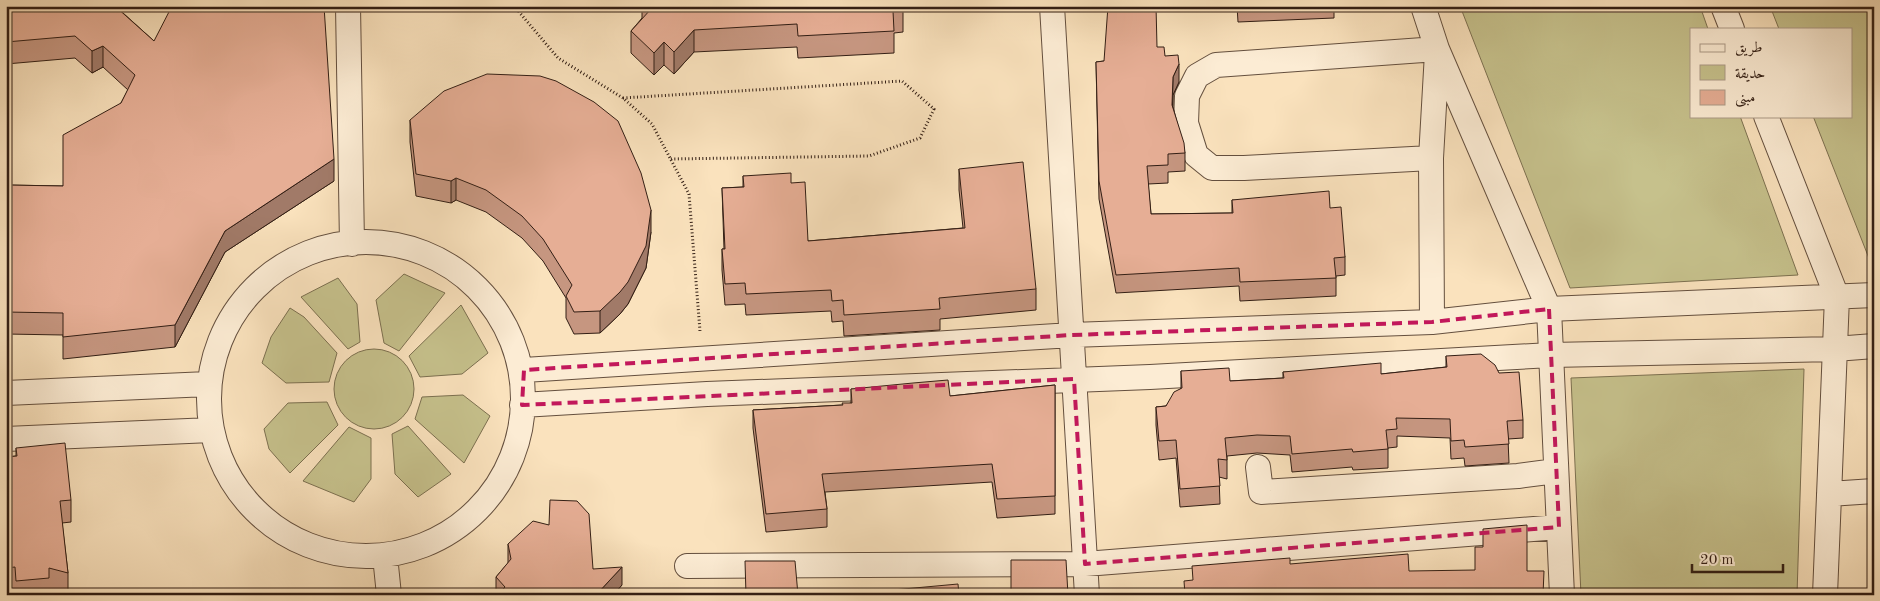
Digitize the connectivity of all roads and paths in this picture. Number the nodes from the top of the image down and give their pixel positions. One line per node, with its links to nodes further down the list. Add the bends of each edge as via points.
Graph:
1 (348, 6): 12 (street)
2 (514, 6): 8 (path, via 558,58)
3 (1052, 6): 17 (street)
4 (1423, 6): 7 (street)
5 (1723, 6): 6 (street)
6 (1732, 28)
7 (1437, 49): 10 (street); 10 (street, via 1216,65 1197,76 1187,96 1186,123 1196,155 1212,168); 15 (street)
8 (623, 98): 11 (path, via 652,124); 11 (path, via 902,80 934,110 920,138 869,156)
9 (1767, 118): 14 (street)
10 (1431, 158): 16 (street)
11 (670, 159): 21 (path, via 689,194)
12 (352, 244): 22 (street, via 370,242 417,250 458,272 491,305); 24 (street, via 324,247 289,261 258,283 233,312 216,346)
13 (1874, 295): 14 (street)
14 (1837, 297): 15 (street); 19 (street)
15 (1548, 309): 16 (street); 20 (street)
16 (1432, 322): 17 (street)
17 (1072, 335): 21 (street); 23 (street)
18 (1874, 346): 19 (street)
19 (1836, 349): 20 (street); 33 (street)
20 (1551, 355): 23 (street); 31 (street)
21 (702, 359): 22 (street); 26 (street)
22 (524, 370): 27 (street)
23 (1074, 379): 26 (street); 36 (street)
24 (208, 384): 25 (street); 28 (street)
25 (6, 393)
26 (707, 394): 27 (street)
27 (522, 405): 35 (street, via 520,431 508,468 486,501 458,528 423,546)
28 (211, 430): 29 (street); 35 (street, via 227,475 256,512 294,539 338,554)
29 (6, 438)
30 (1258, 467): 31 (street, via 1261,492)
31 (1556, 471): 34 (street)
32 (1874, 491): 33 (street)
33 (1829, 494): 41 (street)
34 (1559, 527): 36 (street); 40 (street)
35 (385, 556): 38 (street)
36 (1085, 564): 37 (street); 39 (street)
37 (687, 566)
38 (389, 595)
39 (1087, 595)
40 (1562, 595)
41 (1824, 595)

